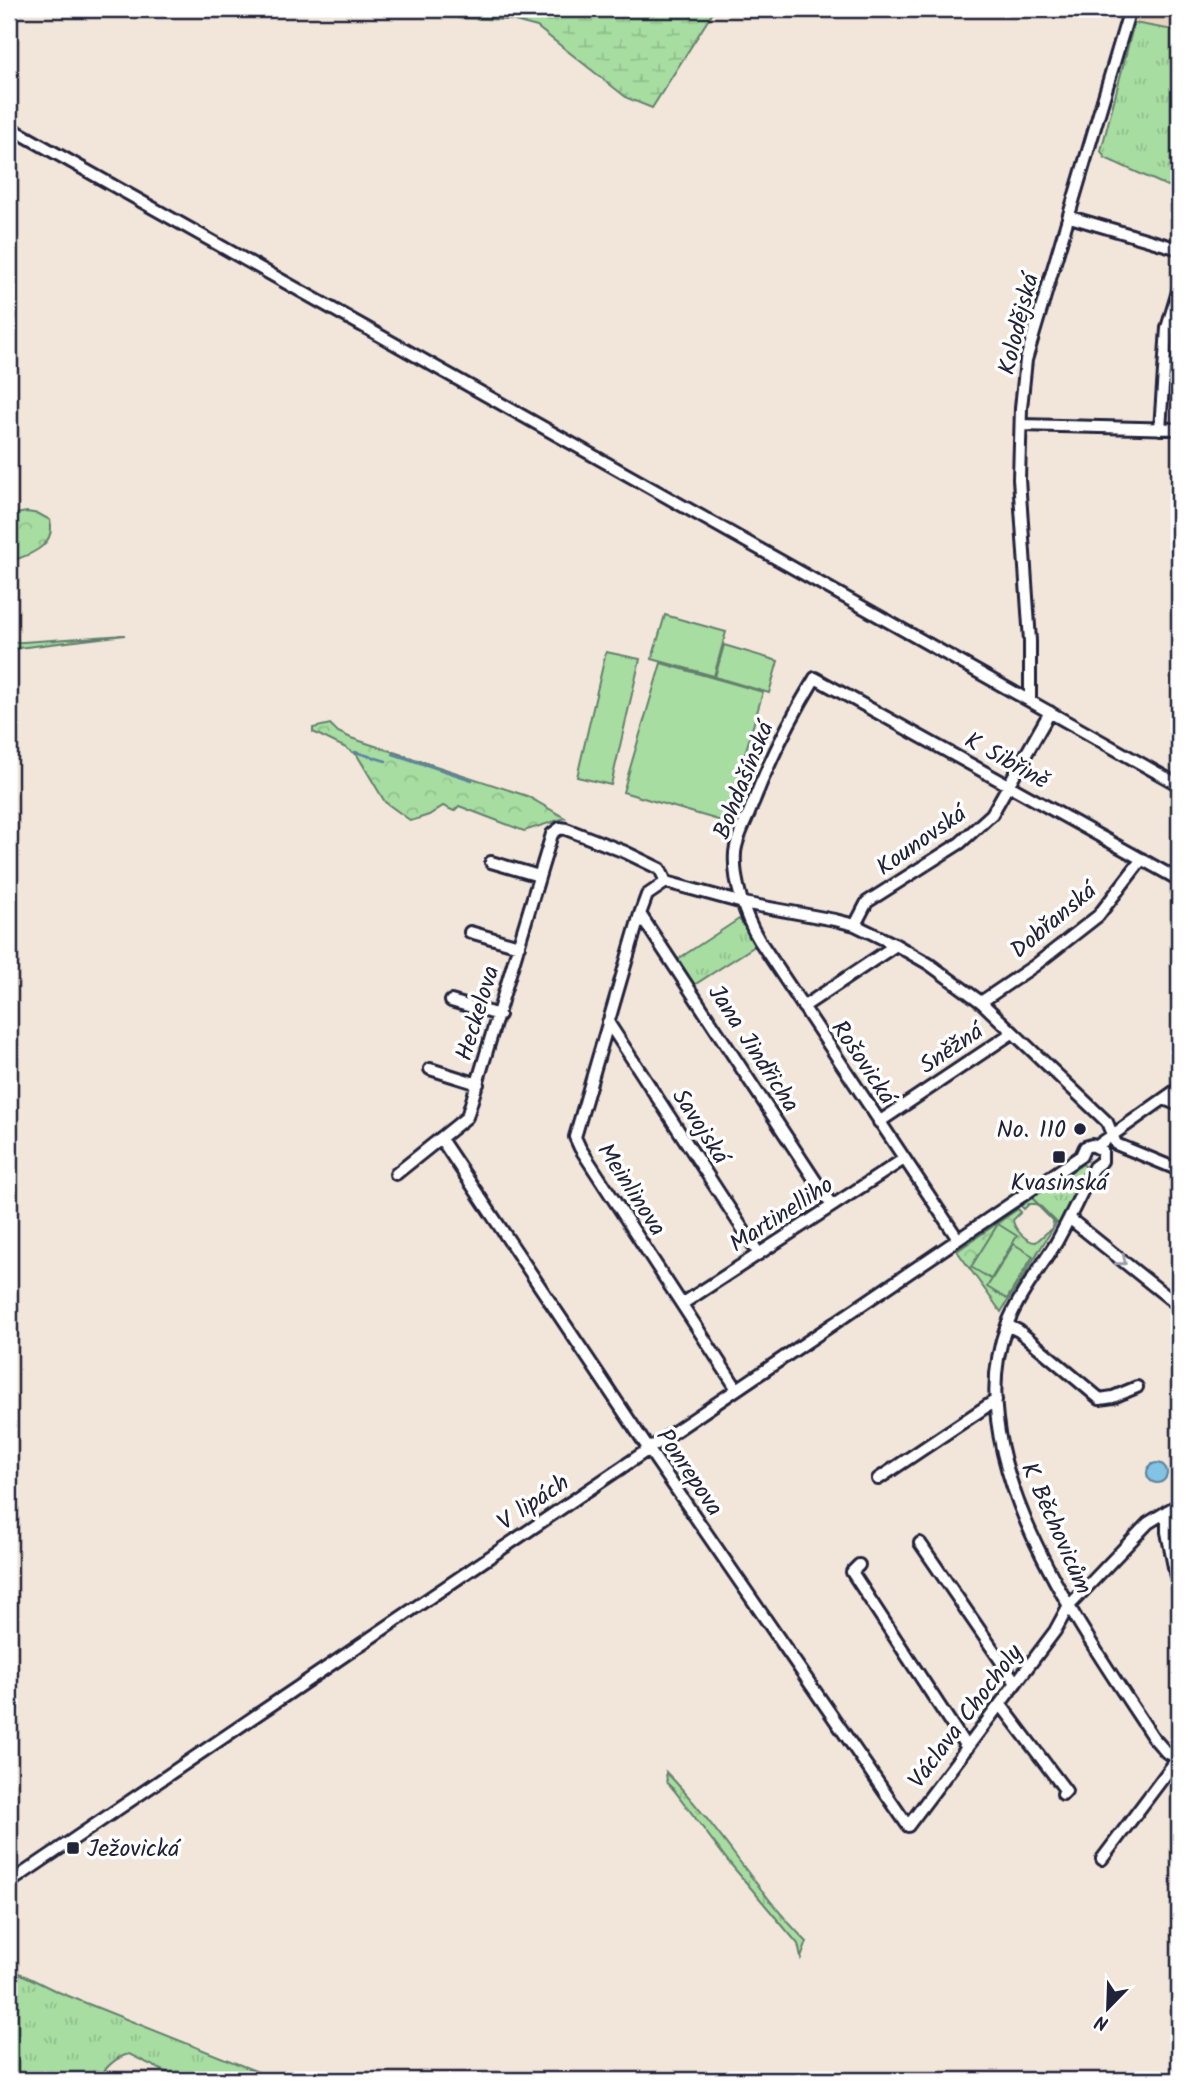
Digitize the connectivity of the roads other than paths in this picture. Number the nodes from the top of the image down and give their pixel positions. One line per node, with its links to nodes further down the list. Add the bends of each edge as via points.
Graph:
1 (1130, 9): 3 (street, Kolodějská)
2 (9, 127): 10 (street)
3 (1070, 217): 4 (street); 6 (street, Kolodějská, via 1026,360)
4 (1179, 249)
5 (1179, 288): 7 (street, via 1167,328)
6 (1021, 425): 7 (street); 10 (street, Kolodějská, via 1019,479)
7 (1160, 429): 8 (street)
8 (1179, 429)
9 (815, 678): 13 (street, K Sibřině); 19 (street, Bohdašínská, via 780,738 741,833 735,852)
10 (1030, 701): 11 (street)
11 (1050, 712): 12 (street); 13 (street, Kounovská)
12 (1179, 785)
13 (1010, 786): 14 (street, K Sibřině); 21 (street, Kounovská, via 980,826 867,902)
14 (1142, 859): 17 (street, K Sibřině); 26 (street, Dobřanská, via 1082,929)
15 (491, 862): 16 (street)
16 (539, 876): 18 (street, Heckelova, via 552,834 560,828 660,869); 24 (street, Heckelova)
17 (1179, 880)
18 (666, 882): 19 (street); 20 (street, Meinlinova, via 647,895)
19 (743, 903): 21 (street); 27 (street, Rošovická, via 756,936)
20 (640, 914): 29 (street, Meinlinova); 45 (street, Jana Jindřicha)
21 (855, 925): 23 (street)
22 (470, 932): 24 (street)
23 (896, 945): 26 (street); 27 (street)
24 (519, 946): 28 (street, Heckelova)
25 (451, 1000): 28 (street)
26 (981, 1002): 30 (street)
27 (803, 1007): 36 (street, Rošovická)
28 (499, 1015): 32 (street, Heckelova)
29 (608, 1022): 48 (street, Savojská); 49 (street, Meinlinova, via 575,1130 576,1141)
30 (1012, 1033): 36 (street, Sněžná); 37 (street, via 1108,1122)
31 (430, 1069): 32 (street)
32 (478, 1084): 38 (street, Heckelova, via 467,1117)
33 (1179, 1088): 34 (street)
34 (1164, 1099): 35 (street); 37 (street)
35 (1179, 1105)
36 (879, 1122): 41 (street, Rošovická)
37 (1111, 1136): 39 (street); 43 (street, via 1125,1149)
38 (441, 1139): 44 (street, Heckelova); 55 (street, Ponrepova)
39 (1100, 1148): 40 (street, via 1092,1144); 42 (street, via 1102,1161)
40 (1081, 1156): 42 (street, via 1085,1164); 47 (street, V lipách)
41 (904, 1159): 45 (street, Martinelliho); 47 (street, Rošovická)
42 (1094, 1167): 46 (street, K Běchovicům)
43 (1179, 1170)
44 (396, 1174)
45 (832, 1206): 48 (street, Martinelliho)
46 (1069, 1218): 50 (street, one-way to 50); 51 (street, K Běchovicům)
47 (958, 1240): 53 (street, V lipách)
48 (759, 1254): 49 (street, Martinelliho)
49 (682, 1304): 53 (street, Meinlinova)
50 (1179, 1307)
51 (1007, 1325): 52 (street, via 1100,1399); 54 (street, K Běchovicům, via 999,1354)
52 (1137, 1387)
53 (737, 1389): 55 (street, V lipách)
54 (996, 1400): 56 (street); 62 (street, K Běchovicům, via 1005,1461 1022,1510)
55 (648, 1448): 68 (street, Ponrepova); 70 (street, V lipách)
56 (878, 1479)
57 (1179, 1504): 58 (street, Václava Chocholy)
58 (1167, 1511): 61 (street); 62 (street, Václava Chocholy, via 1148,1522)
59 (920, 1543): 63 (street)
60 (859, 1565): 65 (street, via 852,1572)
61 (1179, 1592)
62 (1068, 1607): 63 (street, Václava Chocholy); 66 (street, K Běchovicům, via 1159,1745)
63 (1016, 1683): 64 (street, Václava Chocholy)
64 (1001, 1704): 65 (street, Václava Chocholy); 67 (street, via 1066,1791)
65 (967, 1748): 68 (street, Václava Chocholy)
66 (1179, 1762): 69 (street)
67 (1063, 1794)
68 (908, 1826)
69 (1102, 1859)
70 (9, 1883)

